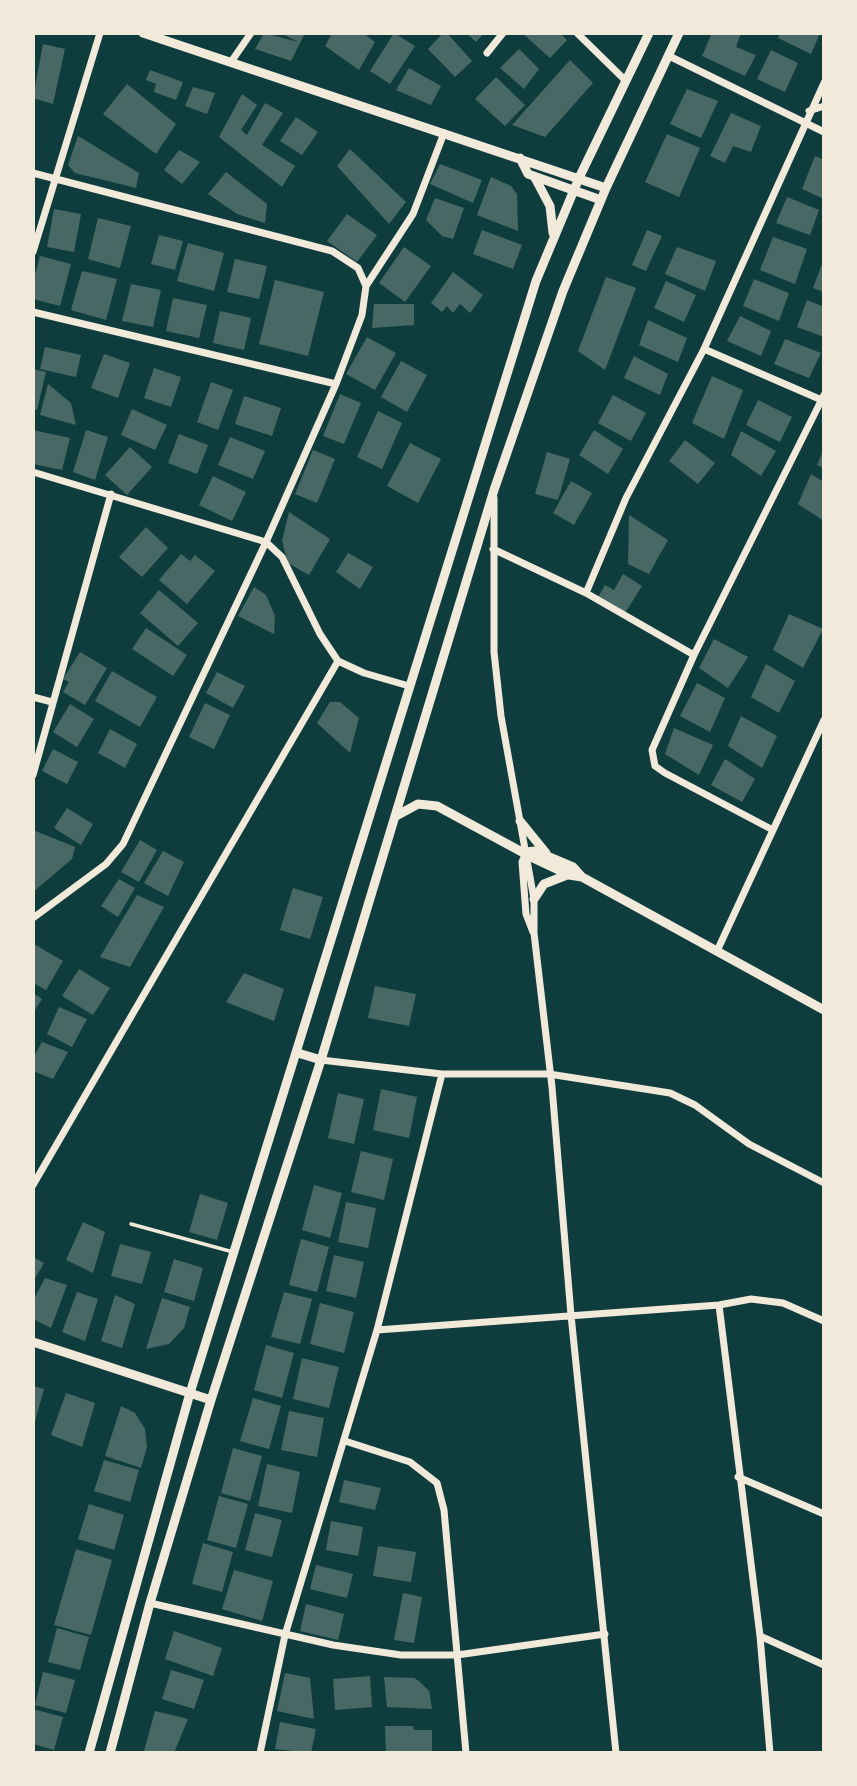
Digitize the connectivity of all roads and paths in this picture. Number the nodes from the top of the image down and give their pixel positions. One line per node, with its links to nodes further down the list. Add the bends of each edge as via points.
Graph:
1 (100, 33): 22 (street)
2 (143, 33): 10 (street)
3 (251, 33): 10 (street)
4 (503, 33): 8 (street)
5 (577, 33): 11 (street)
6 (649, 33): 11 (street)
7 (679, 33): 9 (street)
8 (487, 53)
9 (668, 56): 15 (street); 23 (street)
10 (231, 62): 17 (street)
11 (626, 81): 21 (street)
12 (824, 83): 14 (street)
13 (824, 106): 14 (street)
14 (809, 111): 15 (street)
15 (805, 121): 16 (street); 30 (street)
16 (824, 132)
17 (444, 133): 18 (street); 28 (street, via 413,214)
18 (520, 158): 20 (street, via 524,170); 21 (street)
19 (33, 173): 22 (street)
20 (534, 176): 24 (street); 26 (street, via 550,206)
21 (579, 178): 23 (street); 24 (street)
22 (56, 179): 27 (street); 28 (street, via 332,251 358,268)
23 (606, 188): 25 (street)
24 (574, 190): 25 (street); 26 (street)
25 (601, 200): 34 (street, via 563,291)
26 (553, 239): 41 (street)
27 (33, 252)
28 (366, 286): 31 (street, via 362,315)
29 (33, 312): 31 (street)
30 (704, 349): 32 (street); 38 (street, via 625,498)
31 (336, 384): 36 (street)
32 (823, 399): 39 (street)
33 (33, 472): 35 (street)
34 (494, 490): 37 (street); 46 (street)
35 (111, 494): 36 (street); 43 (street)
36 (266, 542): 40 (street, via 282,557 320,635); 54 (street, via 123,844 106,864)
37 (493, 549): 38 (street); 47 (street, via 495,663)
38 (586, 593): 39 (street)
39 (694, 655): 48 (street, via 655,739 652,759 665,773)
40 (338, 661): 41 (street); 63 (street)
41 (409, 686): 58 (street)
42 (33, 697): 43 (street)
43 (52, 702): 45 (street)
44 (824, 720): 48 (street)
45 (33, 775)
46 (395, 817): 49 (street, via 409,807 437,806); 59 (street)
47 (520, 821): 49 (street); 50 (street)
48 (771, 829): 56 (street)
49 (526, 852): 50 (street); 51 (street); 53 (street); 55 (street, via 522,862 526,914)
50 (549, 857): 52 (street, via 573,867)
51 (569, 875): 52 (street); 53 (street, via 544,884)
52 (582, 877): 56 (street)
53 (534, 899): 55 (street)
54 (33, 918)
55 (534, 933): 61 (street)
56 (717, 951): 57 (street)
57 (824, 1010)
58 (298, 1053): 59 (street); 65 (street)
59 (321, 1060): 60 (street); 72 (street)
60 (442, 1074): 61 (street); 69 (street)
61 (549, 1074): 62 (street, via 670,1093 749,1144); 67 (street)
62 (824, 1183)
63 (33, 1185)
64 (131, 1224): 65 (lane)
65 (235, 1252): 71 (street)
66 (719, 1305): 67 (street); 68 (street, via 766,1300); 74 (street)
67 (571, 1315): 69 (street); 77 (street)
68 (824, 1321)
69 (377, 1330): 73 (street)
70 (33, 1342): 71 (street)
71 (190, 1393): 72 (street); 82 (street)
72 (211, 1400): 76 (street)
73 (345, 1441): 78 (street); 80 (street, via 410,1462 437,1483 444,1510)
74 (738, 1477): 75 (street); 79 (street)
75 (824, 1514)
76 (150, 1603): 78 (street); 83 (street)
77 (605, 1634): 80 (street); 86 (street)
78 (285, 1635): 80 (street, via 388,1653); 84 (street)
79 (760, 1636): 81 (street); 87 (street)
80 (457, 1655): 85 (street)
81 (824, 1665)
82 (89, 1753)
83 (110, 1753)
84 (261, 1753)
85 (466, 1753)
86 (616, 1753)
87 (770, 1753)

